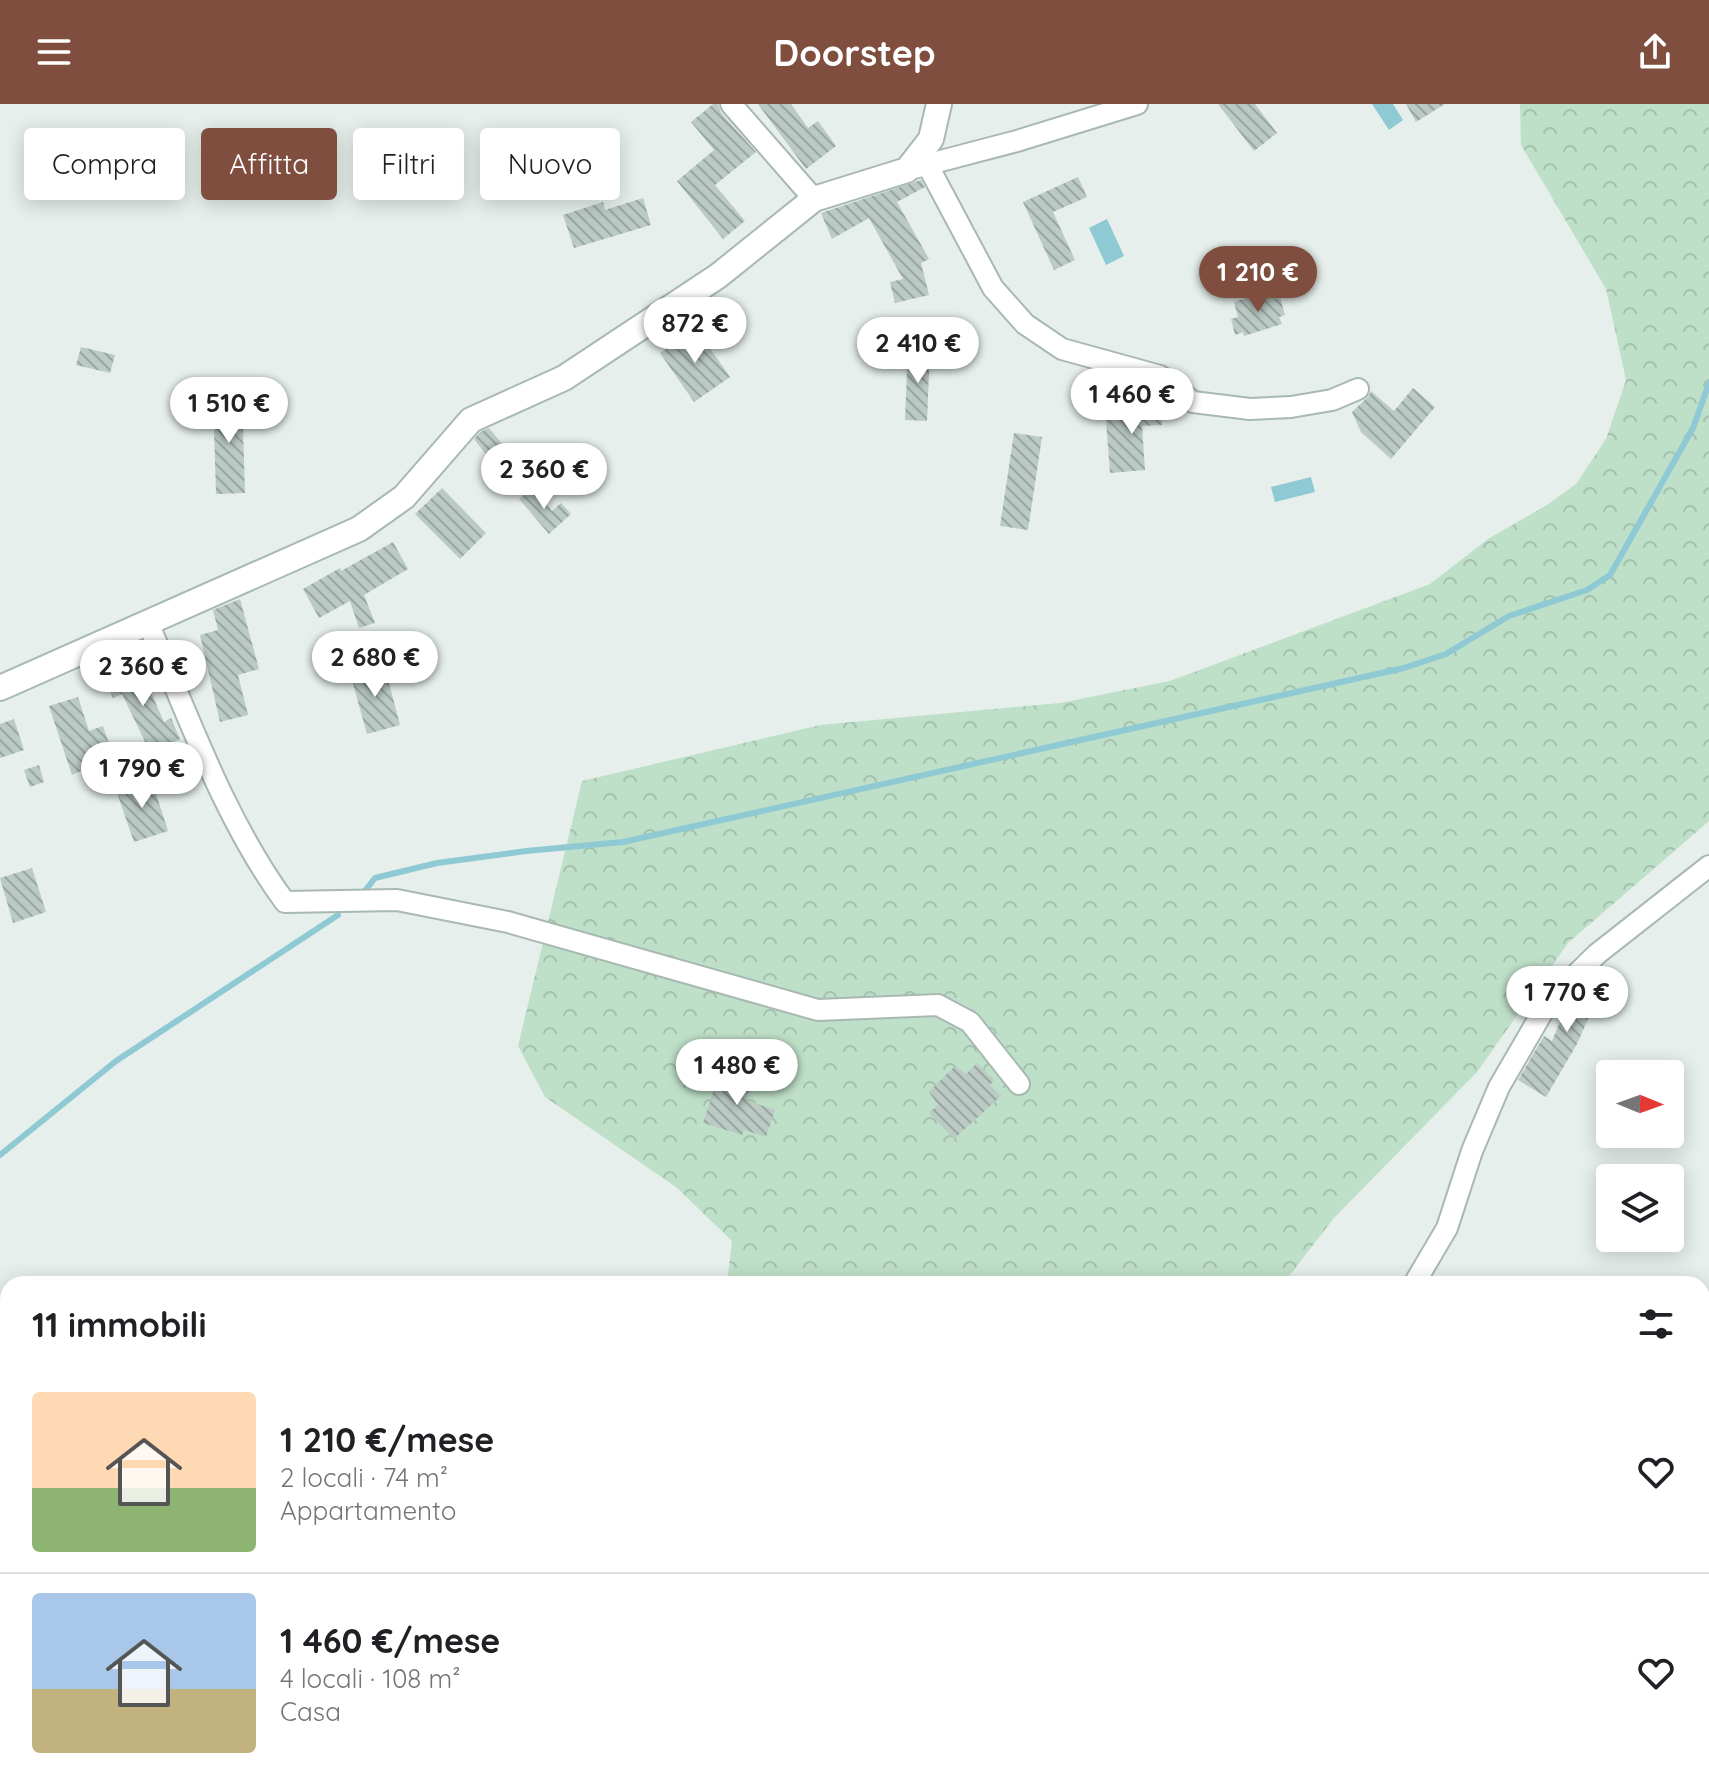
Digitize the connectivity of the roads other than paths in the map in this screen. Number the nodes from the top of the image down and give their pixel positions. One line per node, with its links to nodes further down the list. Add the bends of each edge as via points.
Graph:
1 (731, 104): 5 (street)
2 (939, 104): 4 (street)
3 (1137, 104): 4 (street)
4 (917, 167): 5 (street); 6 (street, via 993,288 1025,324 1062,349 1160,376 1193,402 1250,409 1291,407)
5 (814, 199): 7 (street, via 718,276 564,378 471,420 404,497 359,529)
6 (1358, 389)
7 (148, 623): 8 (street); 10 (street, via 217,782 261,869 285,902 397,900 508,922 818,1010 938,1005 970,1022)
8 (0, 688)
9 (1709, 866): 11 (street, via 1597,954 1549,1001 1499,1087 1447,1228)
10 (1019, 1084)
11 (1419, 1276)

